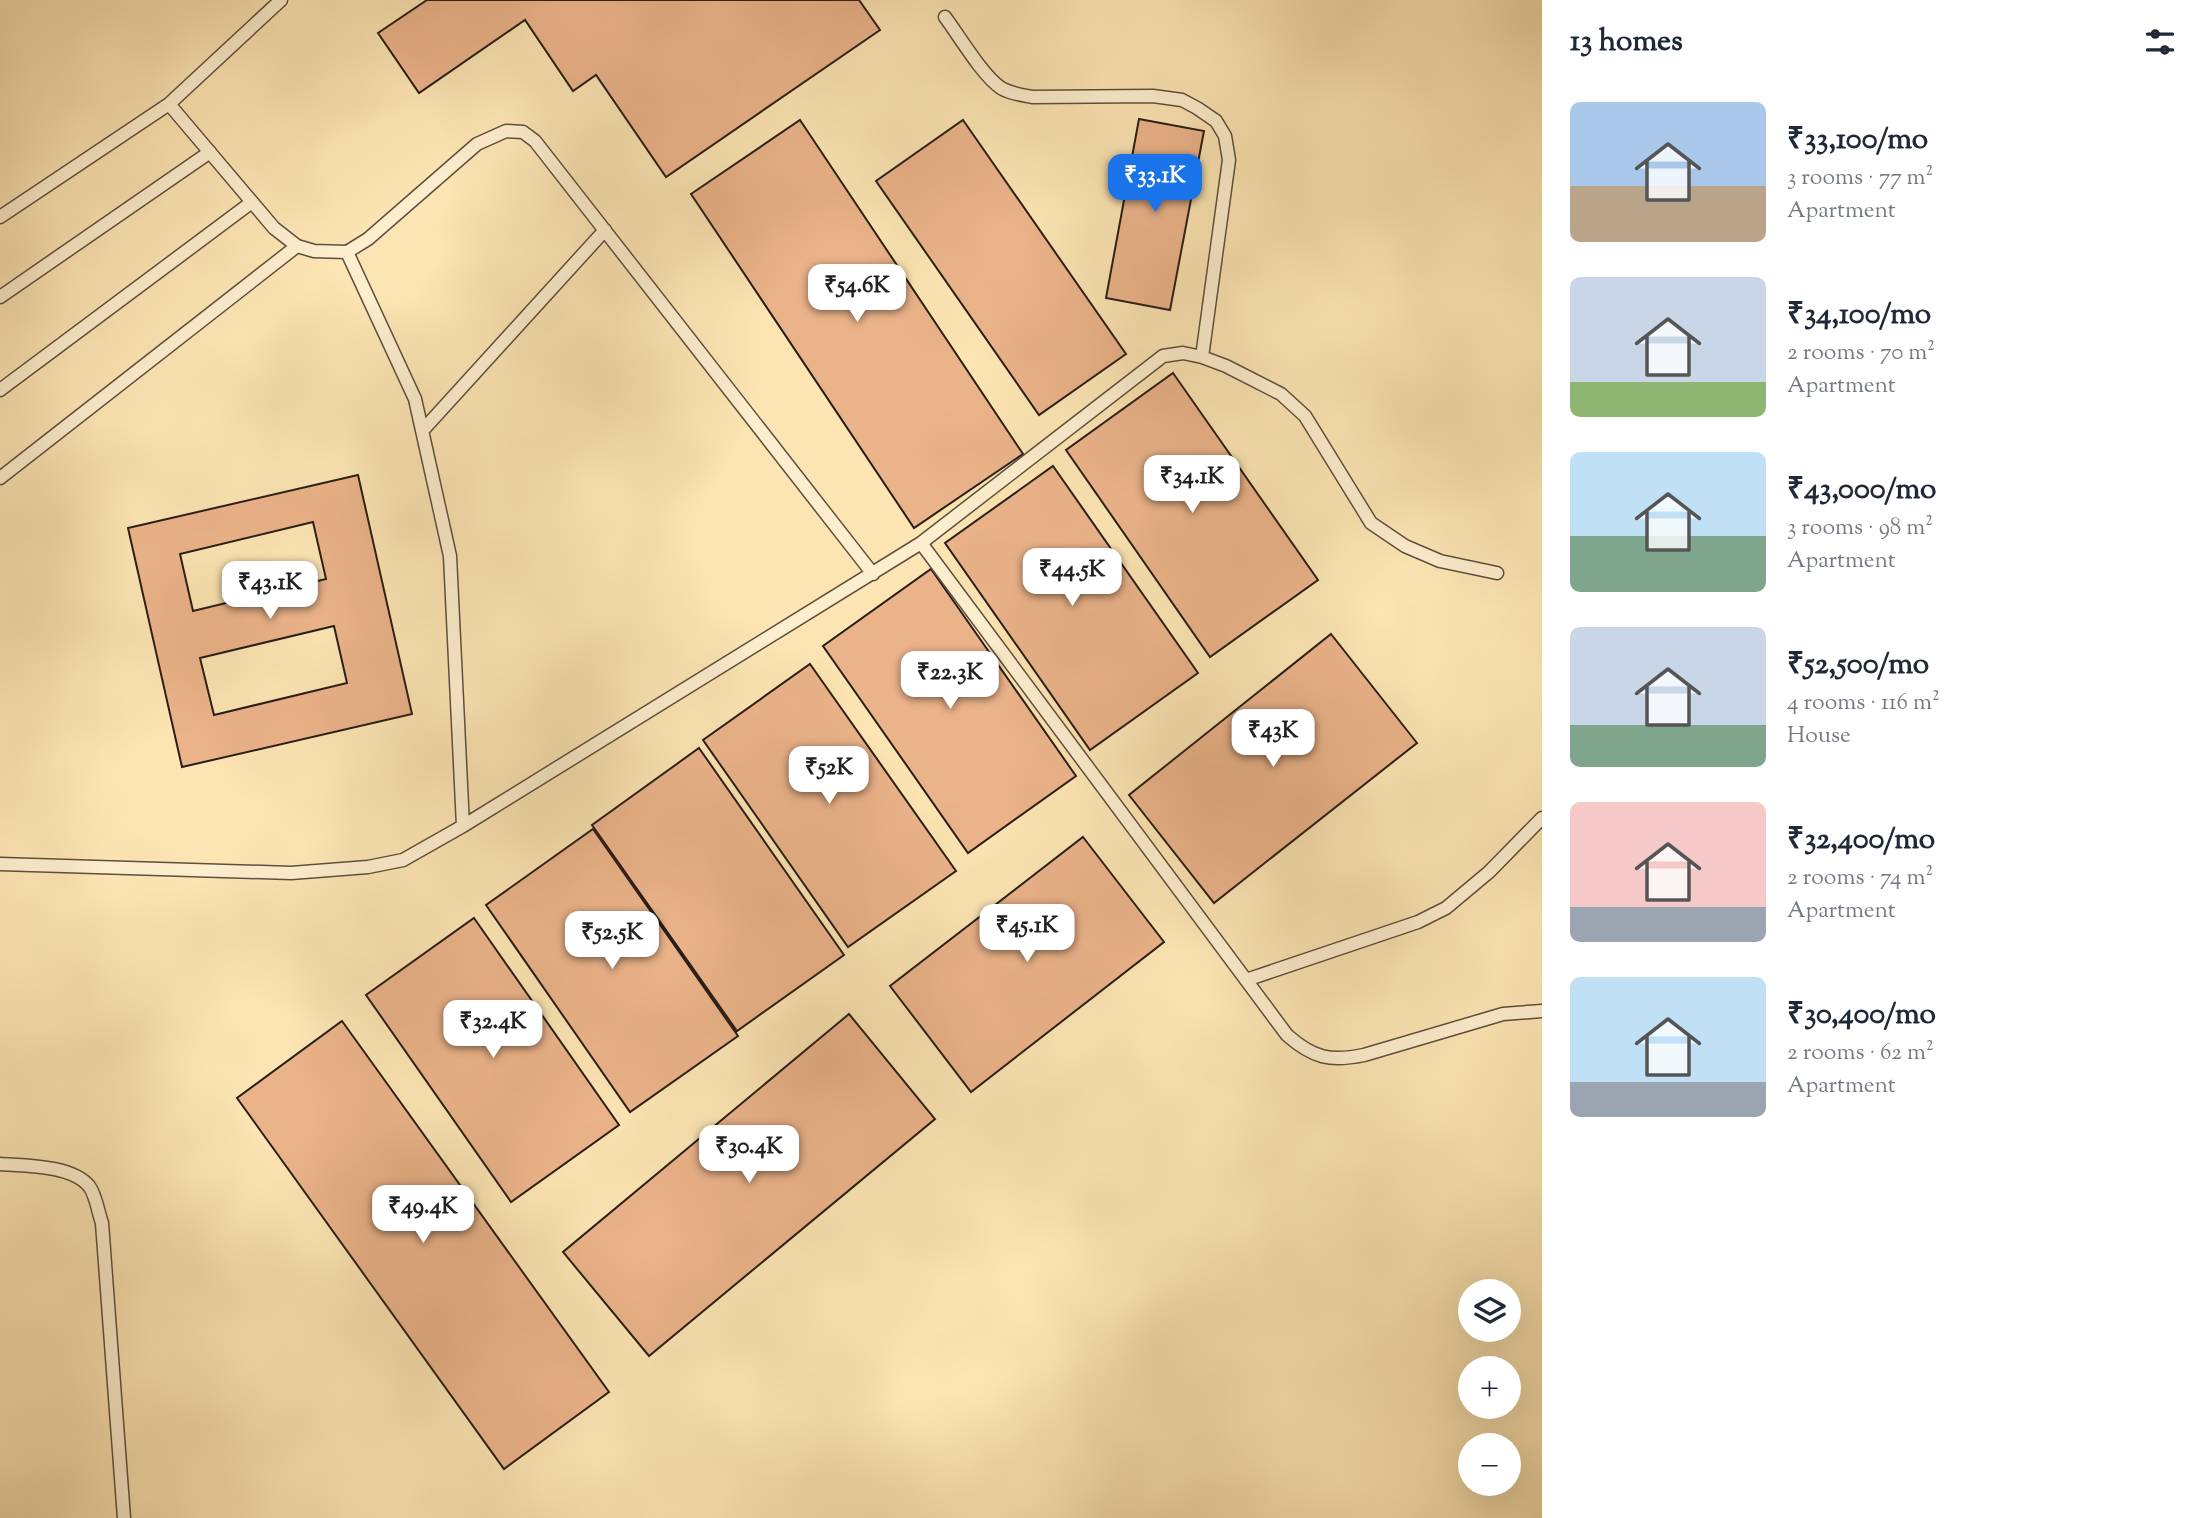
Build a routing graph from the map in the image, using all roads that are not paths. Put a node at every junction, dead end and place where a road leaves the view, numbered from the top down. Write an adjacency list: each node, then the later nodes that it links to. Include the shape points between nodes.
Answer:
1 (281, 0): 3 (lane)
2 (945, 18): 11 (lane, via 990,79 1016,95 1153,96 1182,100 1216,121 1226,136 1230,160)
3 (169, 104): 4 (lane); 6 (lane)
4 (210, 152): 5 (lane); 10 (lane)
5 (252, 202): 8 (lane); 12 (lane)
6 (0, 217)
7 (605, 230): 9 (lane, via 535,141 523,132 506,131 477,144); 13 (lane); 16 (lane)
8 (297, 246): 9 (lane); 14 (lane)
9 (347, 252): 13 (lane, via 415,399)
10 (0, 297)
11 (1202, 357): 15 (lane, via 1183,353 1163,356); 17 (lane, via 1282,394 1305,416 1371,523 1405,546 1440,561)
12 (0, 390)
13 (423, 430): 19 (lane, via 450,556)
14 (0, 478)
15 (921, 543): 16 (lane); 21 (lane)
16 (873, 573): 19 (lane)
17 (1497, 573)
18 (1542, 818): 21 (lane, via 1446,908 1418,922)
19 (463, 826): 20 (lane, via 403,860 368,867 304,872)
20 (0, 864)
21 (1246, 980): 22 (lane, via 1287,1035 1308,1051 1329,1058 1364,1055 1503,1014)
22 (1542, 1011)
23 (0, 1164): 24 (lane, via 69,1172 89,1187 102,1223)
24 (124, 1518)

